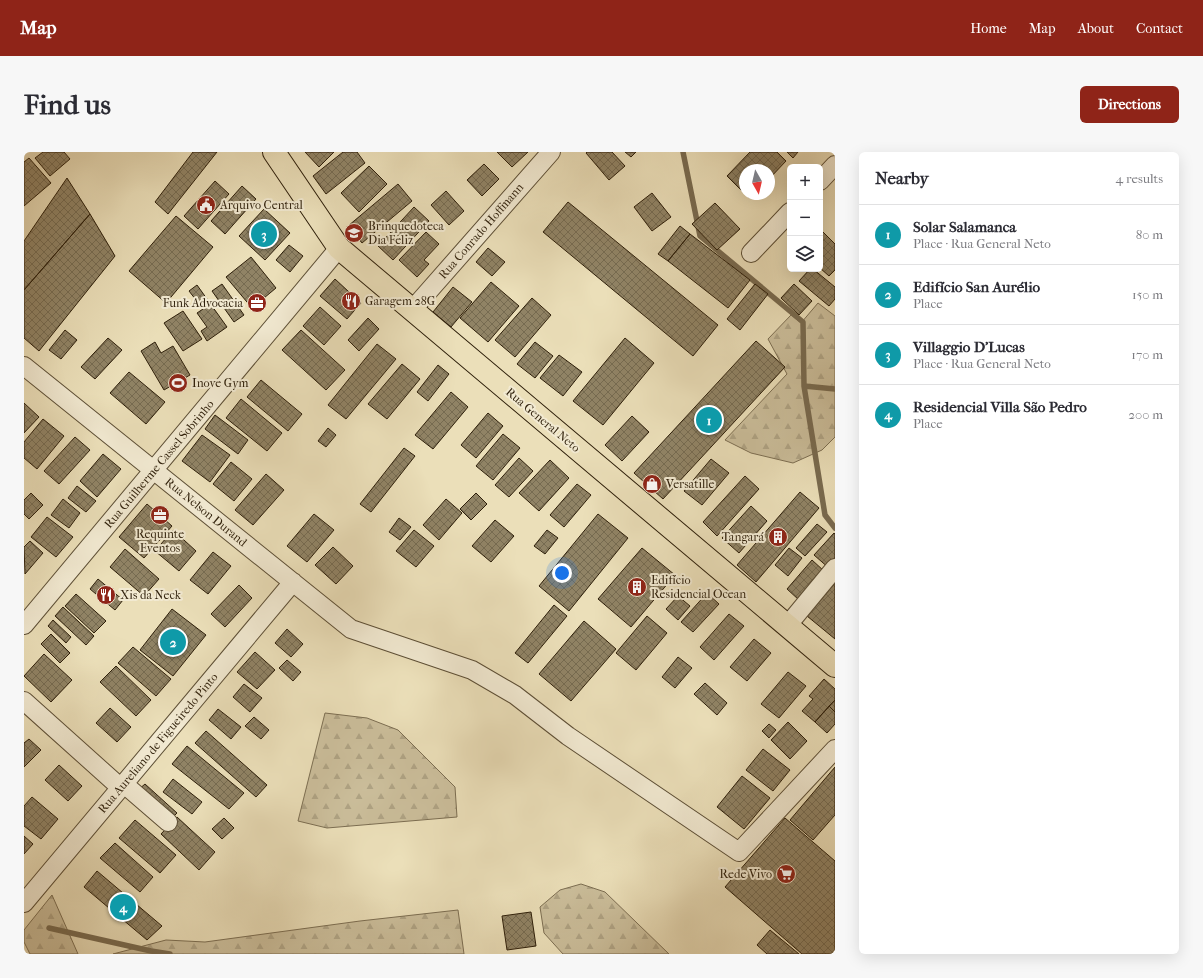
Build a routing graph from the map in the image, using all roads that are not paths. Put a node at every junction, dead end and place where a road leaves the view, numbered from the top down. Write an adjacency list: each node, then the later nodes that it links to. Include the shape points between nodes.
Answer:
1 (274, 152): 6 (main road, Rua General Neto)
2 (550, 152): 8 (street, Rua Conrado Hoffmann)
3 (835, 165): 4 (street)
4 (823, 177)
5 (787, 215): 7 (street)
6 (340, 248): 8 (main road, Rua General Neto); 10 (street, Rua Guilherme Cassel Sobrinho)
7 (750, 254)
8 (412, 310): 14 (main road, Rua General Neto)
9 (24, 366): 10 (street, Rua Nelson Durand)
10 (154, 470): 12 (street, Rua Nelson Durand); 13 (street, Rua Guilherme Cassel Sobrinho)
11 (835, 568): 14 (street)
12 (293, 582): 17 (street, Rua Nelson Durand, via 351,629 472,670 515,695 568,736 739,852); 18 (street, Rua Aureliano de Figueiredo Pinto)
13 (24, 625)
14 (787, 626): 15 (main road, Rua General Neto)
15 (835, 666)
16 (24, 701): 18 (street)
17 (835, 749)
18 (122, 786): 19 (street); 20 (street, Rua Aureliano de Figueiredo Pinto)
19 (168, 822)
20 (24, 904)

